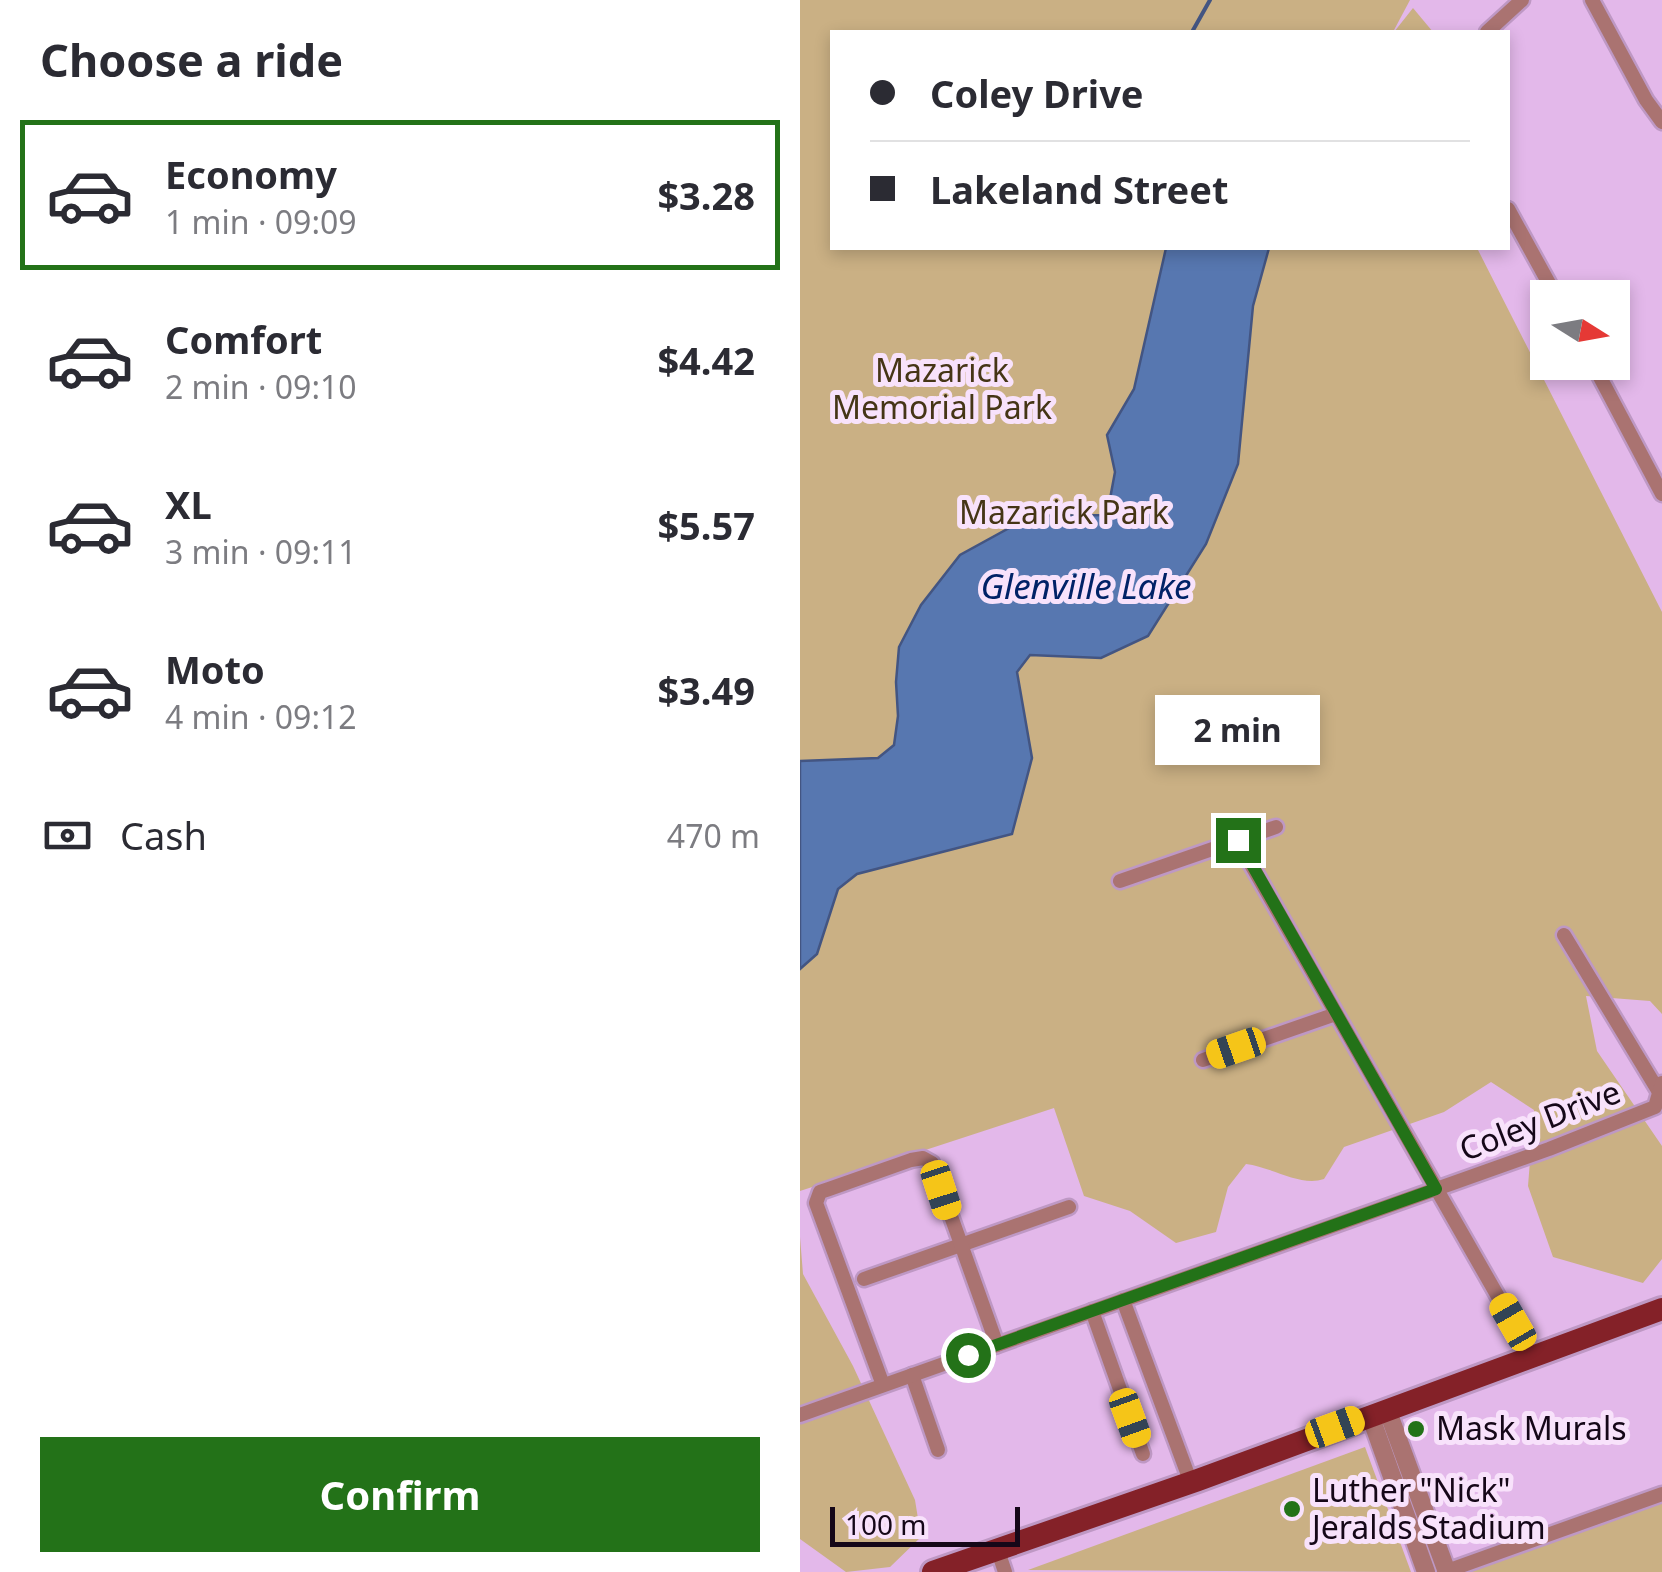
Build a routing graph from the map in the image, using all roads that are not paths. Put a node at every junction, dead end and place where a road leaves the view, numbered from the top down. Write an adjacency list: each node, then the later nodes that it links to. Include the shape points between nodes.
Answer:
1 (1522, 0): 3 (street)
2 (1592, 0): 4 (street)
3 (1488, 30)
4 (1662, 122)
5 (1510, 213): 6 (street)
6 (1547, 280)
7 (1602, 380): 8 (street)
8 (1662, 494)
9 (1276, 827): 10 (street)
10 (1238, 840): 11 (street); 13 (street)
11 (1120, 882)
12 (1564, 935): 15 (street)
13 (1336, 1014): 14 (street); 16 (street)
14 (1203, 1060)
15 (1661, 1091): 16 (street, Coley Drive, via 1654,1107)
16 (1436, 1189): 20 (street, Coley Drive); 24 (street)
17 (1069, 1207): 18 (street)
18 (959, 1244): 19 (street); 23 (street); 26 (street, via 932,1163 922,1158 820,1192 816,1203)
19 (864, 1279)
20 (1123, 1300): 22 (street, Coley Drive); 31 (street)
21 (1662, 1309): 24 (main road)
22 (1092, 1311): 23 (street, Coley Drive); 30 (street)
23 (997, 1345): 25 (street, Coley Drive)
24 (1532, 1356): 27 (main road)
25 (912, 1375): 26 (street, Coley Drive); 29 (street)
26 (883, 1385): 28 (street, Coley Drive)
27 (1378, 1412): 31 (main road); 36 (street); 37 (street)
28 (800, 1415)
29 (938, 1450)
30 (1143, 1454)
31 (1191, 1482): 33 (main road)
32 (1662, 1494): 37 (street)
33 (996, 1548): 34 (main road); 35 (street)
34 (933, 1572)
35 (1005, 1572)
36 (1426, 1572)
37 (1446, 1572)

